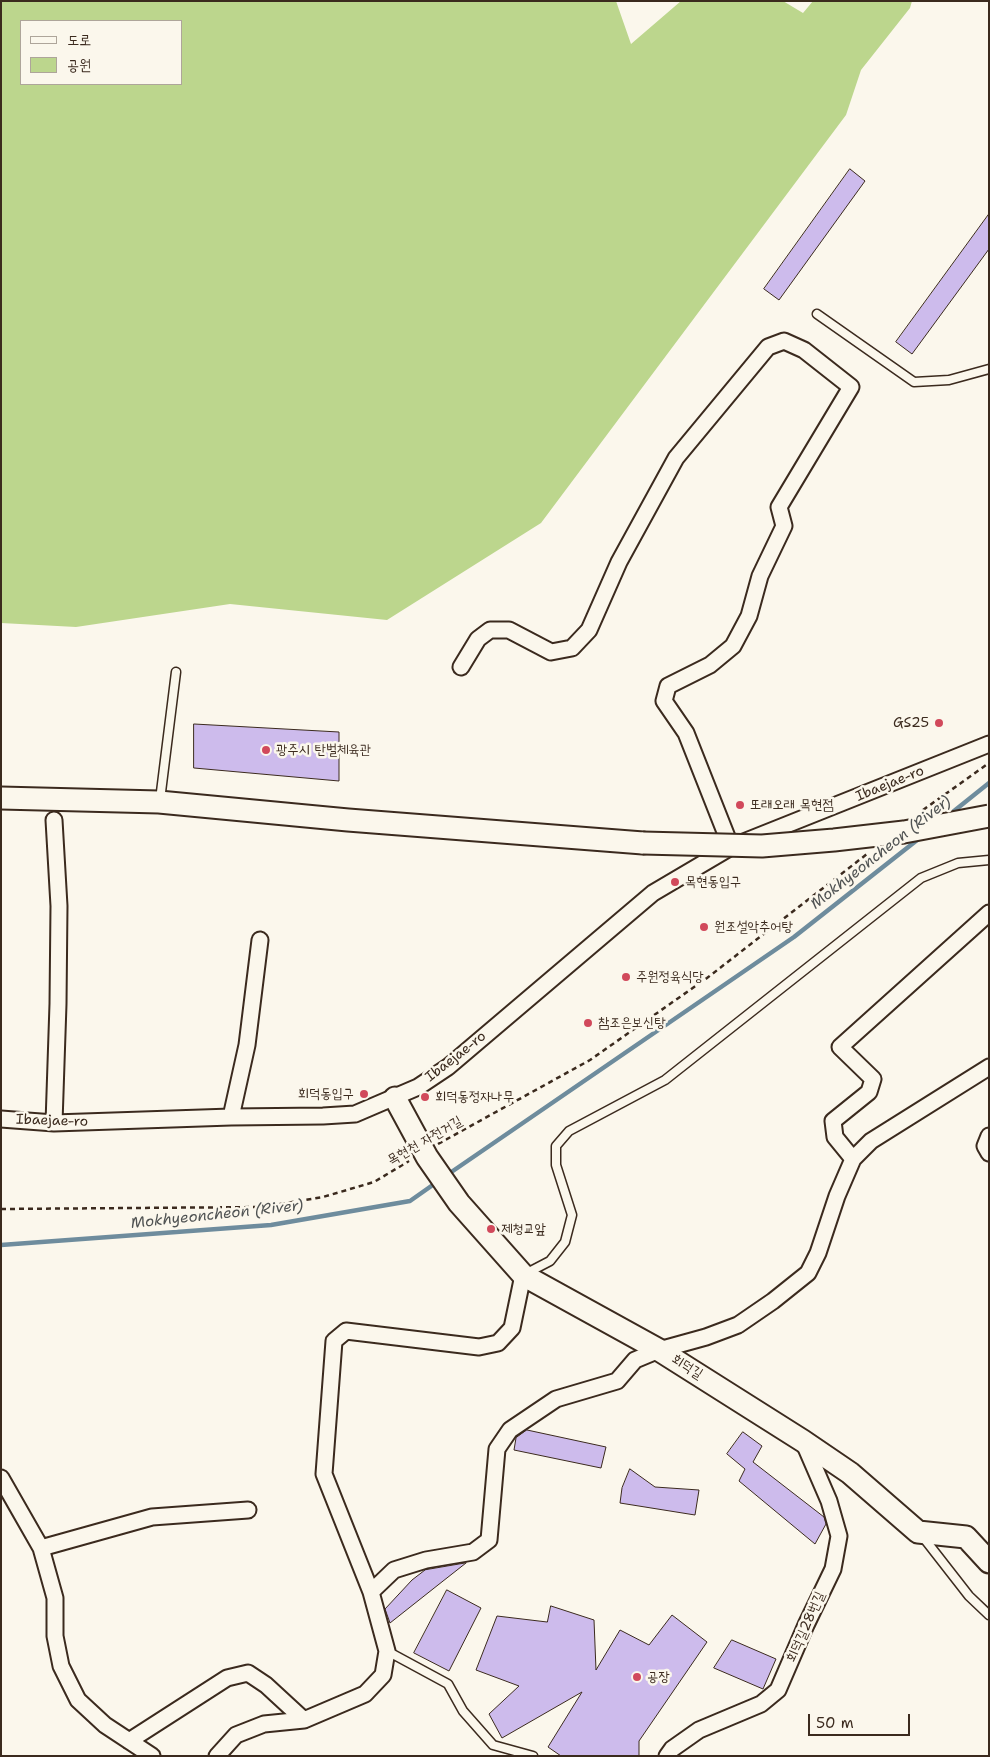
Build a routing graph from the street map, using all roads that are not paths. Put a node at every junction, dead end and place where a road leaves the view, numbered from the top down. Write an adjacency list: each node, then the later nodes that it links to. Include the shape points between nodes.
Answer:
1 (817, 314): 2 (lane, via 914,382 949,380)
2 (989, 369)
3 (461, 667): 10 (street, via 478,639 490,630 509,630 551,652 572,648 590,630 619,562 676,458 768,347 784,341 804,350 851,387 779,507 784,526 760,576 750,616 733,646 710,665 668,686 664,701 686,733)
4 (176, 672): 7 (lane)
5 (989, 744): 10 (street, Ibaejae-ro)
6 (1, 798): 7 (main road)
7 (159, 802): 8 (main road, bridge, via 643,843 762,846 904,832)
8 (989, 816)
9 (54, 820): 18 (street, via 59,906)
10 (731, 847): 15 (street, Ibaejae-ro, via 653,893 448,1067)
11 (989, 860): 22 (lane, via 958,863 921,878 665,1080 569,1131 556,1146 556,1166 572,1215 565,1242 550,1261)
12 (989, 913): 21 (street, via 840,1047 872,1078 869,1092 833,1121 835,1137)
13 (260, 940): 16 (street, via 247,1045)
14 (987, 1071): 21 (street, via 871,1142)
15 (394, 1098): 16 (street, Ibaejae-ro, via 355,1114); 22 (main road, 회덕길, via 425,1155 459,1202)
16 (231, 1117): 18 (street, Ibaejae-ro)
17 (1, 1119): 18 (street, Ibaejae-ro)
18 (54, 1123)
19 (989, 1136): 20 (street, via 985,1146)
20 (989, 1153)
21 (853, 1159): 23 (street, via 808,1274 738,1325)
22 (522, 1275): 23 (main road, 회덕길); 30 (street, via 512,1328 498,1343 479,1347 346,1331 334,1342 324,1474)
23 (659, 1350): 24 (main road, 회덕길); 30 (street, via 635,1360 617,1380 556,1399 510,1430 497,1449 490,1540 472,1552 426,1560 394,1570)
24 (803, 1441): 27 (main road, 회덕길, via 850,1473); 38 (street, 회덕길28번길, via 829,1501 839,1536 833,1569 778,1690 760,1704 699,1730)
25 (1, 1478): 28 (street)
26 (248, 1510): 28 (street, via 152,1517)
27 (918, 1532): 29 (main road, via 966,1537); 31 (lane, via 969,1596)
28 (41, 1548): 34 (street, via 55,1598 55,1636 61,1666 78,1700 105,1726)
29 (989, 1562)
30 (371, 1592): 32 (street)
31 (989, 1615)
32 (387, 1651): 33 (street, via 383,1674 365,1694); 37 (lane, via 448,1684 463,1712 492,1745)
33 (304, 1720): 34 (street, via 248,1673 227,1678); 36 (street, via 264,1724 236,1735)
34 (129, 1741): 35 (street)
35 (152, 1756)
36 (217, 1756)
37 (533, 1756)
38 (667, 1756)

